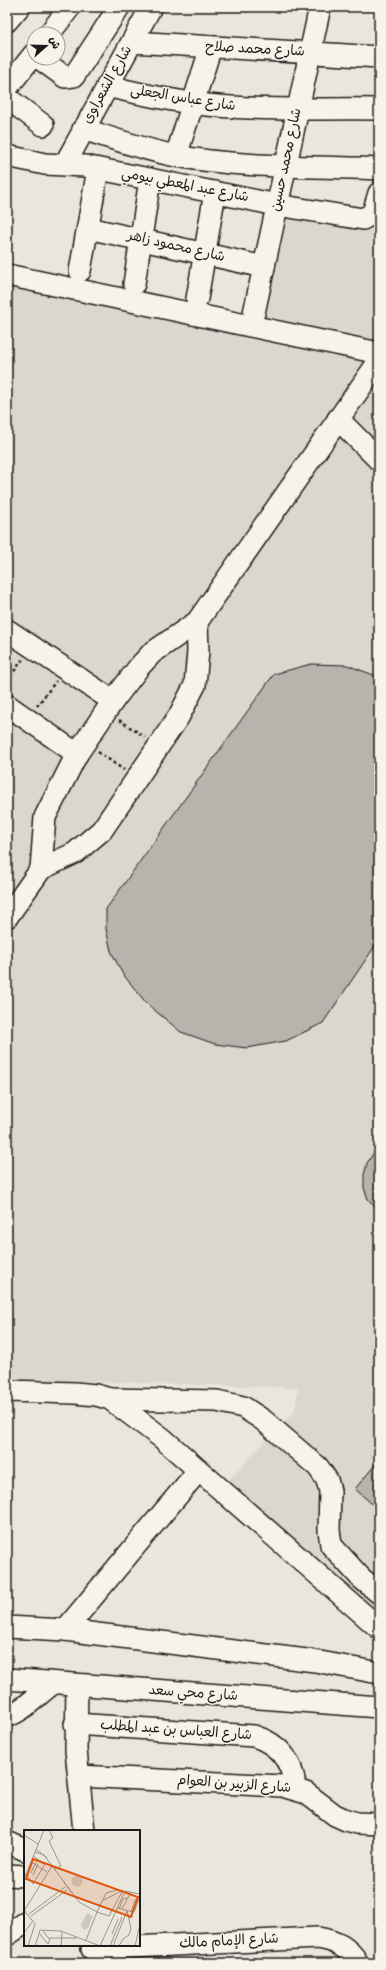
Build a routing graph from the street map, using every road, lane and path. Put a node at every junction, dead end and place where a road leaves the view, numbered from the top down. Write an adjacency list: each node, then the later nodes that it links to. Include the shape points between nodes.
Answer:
1 (19, 7): 6 (street)
2 (70, 7): 7 (street)
3 (119, 7): 13 (street, via 74,76 65,77)
4 (151, 7): 8 (street, شارع الشعراوى)
5 (320, 7): 10 (street, شارع محمد حسين)
6 (7, 21)
7 (55, 26)
8 (132, 42): 9 (street, شارع محمد صلاح); 14 (street, شارع الشعراوى)
9 (211, 47): 10 (street, شارع محمد صلاح); 17 (street)
10 (310, 53): 11 (street, شارع محمد صلاح); 18 (street, شارع محمد حسين)
11 (379, 57)
12 (26, 64): 15 (street)
13 (50, 66)
14 (107, 86): 17 (street, شارع عباس الجعلى); 21 (street, شارع الشعراوى)
15 (7, 88)
16 (7, 98): 20 (street)
17 (193, 104): 18 (street, شارع عباس الجعلى, via 244,108); 23 (street)
18 (298, 108): 19 (street, شارع عباس الجعلى); 25 (street, شارع محمد حسين)
19 (379, 109)
20 (43, 125)
21 (83, 129): 23 (street); 24 (street, شارع الشعراوى)
22 (7, 156): 24 (street, شارع عبد المعطي بيومي, via 45,164)
23 (176, 156): 25 (street, via 231,163)
24 (65, 164): 26 (street, شارع عبد المعطي بيومي)
25 (286, 165): 27 (street); 31 (street, شارع محمد حسين)
26 (98, 169): 28 (street, شارع عبد المعطي بيومي); 32 (street)
27 (379, 169)
28 (150, 179): 29 (street, شارع عبد المعطي بيومي); 33 (street)
29 (215, 192): 31 (street, شارع عبد المعطي بيومي); 34 (street)
30 (379, 193): 31 (street, شارع عبد المعطي بيومي, via 373,214 363,219)
31 (277, 204): 35 (street, شارع محمد حسين)
32 (88, 228): 33 (street, شارع محمود زاهر); 36 (street)
33 (140, 239): 34 (street, شارع محمود زاهر); 38 (street)
34 (205, 254): 35 (street, شارع محمود زاهر); 39 (street)
35 (264, 267): 40 (street, شارع محمد حسين)
36 (80, 271)
37 (7, 276): 41 (street)
38 (134, 284)
39 (198, 299)
40 (254, 313)
41 (379, 353)
42 (379, 361): 43 (street)
43 (338, 419): 44 (street); 45 (street)
44 (379, 460)
45 (197, 622): 51 (street, via 152,653); 53 (street, via 195,685)
46 (7, 630): 47 (street)
47 (32, 646): 48 (street); 49 (path)
48 (65, 668): 51 (street); 52 (path)
49 (7, 681)
50 (7, 705): 52 (street)
51 (109, 706): 53 (path); 54 (street)
52 (28, 719): 54 (street)
53 (159, 746): 55 (street)
54 (81, 748): 55 (path); 56 (street, via 45,817)
55 (136, 779): 56 (street, via 102,830 75,853)
56 (41, 869): 57 (street)
57 (7, 917)
58 (7, 1391): 59 (street, via 75,1393 96,1395)
59 (110, 1400): 60 (street, via 162,1438); 61 (street, via 217,1401 243,1407 263,1420 318,1467 327,1480 330,1491 331,1545 360,1578)
60 (198, 1470): 63 (street); 64 (street)
61 (379, 1593)
62 (7, 1627): 64 (street)
63 (379, 1628)
64 (66, 1630): 65 (street, via 315,1661)
65 (379, 1672)
66 (7, 1679): 67 (street, شارع محي سعد)
67 (54, 1683): 68 (street, شارع محي سعد); 70 (street, via 22,1709)
68 (77, 1685): 69 (street, شارع محي سعد); 71 (street)
69 (379, 1707)
70 (7, 1716)
71 (75, 1724): 72 (street); 73 (street, شارع العباس بن عبد المطلب, via 254,1736 276,1746 284,1754 294,1776)
72 (80, 1776): 73 (street, شارع الزبير بن العوام); 75 (street)
73 (294, 1788): 74 (street, شارع الزبير بن العوام, via 306,1793 335,1815 346,1820)
74 (379, 1824)
75 (84, 1830)
76 (7, 1842): 77 (street)
77 (24, 1850)
78 (7, 1875): 79 (street)
79 (24, 1876)
80 (24, 1924): 81 (street)
81 (7, 1935)
82 (93, 1952): 83 (street, شارع الإمام مالك, via 318,1938 331,1940 343,1946)
83 (358, 1963)

